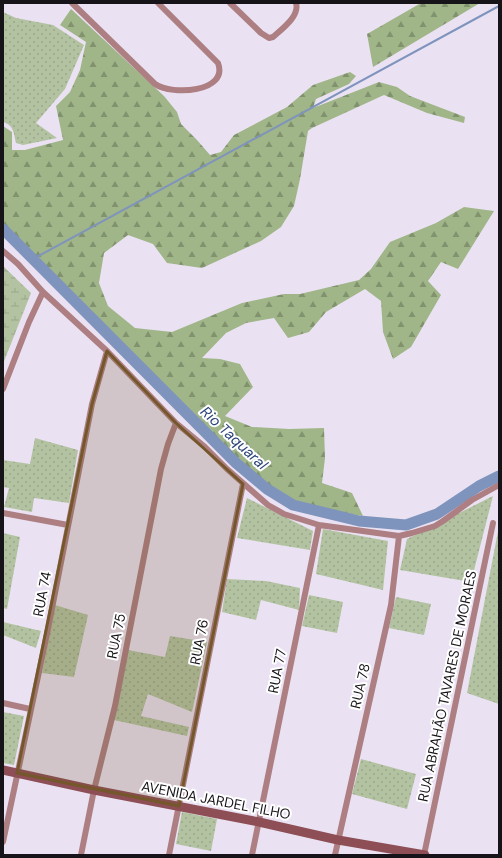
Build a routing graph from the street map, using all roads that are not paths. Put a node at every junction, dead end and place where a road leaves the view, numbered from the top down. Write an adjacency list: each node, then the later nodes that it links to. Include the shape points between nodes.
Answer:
1 (72, 3): 2 (street, via 160,88 180,91 206,86 219,76 218,63)
2 (158, 3)
3 (230, 3): 4 (street, via 269,38 294,15)
4 (296, 3)
5 (3, 251): 6 (street)
6 (43, 292): 7 (street); 8 (street)
7 (107, 351): 9 (street); 14 (street, RUA 74, via 92,404)
8 (3, 389)
9 (176, 422): 10 (street); 21 (street, RUA 75, via 161,469 115,706)
10 (243, 484): 15 (street, via 275,509 296,519); 22 (street, RUA 76)
11 (499, 485): 16 (street, via 472,500 439,524)
12 (3, 514): 14 (street)
13 (493, 523): 30 (street, RUA ABRAHÃO TAVARES DE MORAES)
14 (68, 525): 18 (street, RUA 74)
15 (319, 525): 16 (street); 23 (street, RUA 77)
16 (399, 536): 24 (street, RUA 78, via 390,605)
17 (3, 703): 18 (street)
18 (30, 709): 20 (street, RUA 74)
19 (3, 770): 20 (main road, AVENIDA JARDEL FILHO)
20 (17, 773): 21 (main road, AVENIDA JARDEL FILHO); 25 (street, RUA 74)
21 (94, 790): 22 (main road, AVENIDA JARDEL FILHO); 26 (street, RUA 75)
22 (179, 806): 23 (main road, AVENIDA JARDEL FILHO); 27 (street, RUA 76)
23 (259, 822): 24 (main road, AVENIDA JARDEL FILHO); 28 (street, RUA 77)
24 (338, 840): 29 (street, RUA 78); 30 (main road, AVENIDA JARDEL FILHO)
25 (3, 842)
26 (81, 855)
27 (169, 855)
28 (252, 855)
29 (335, 855)
30 (424, 855)

